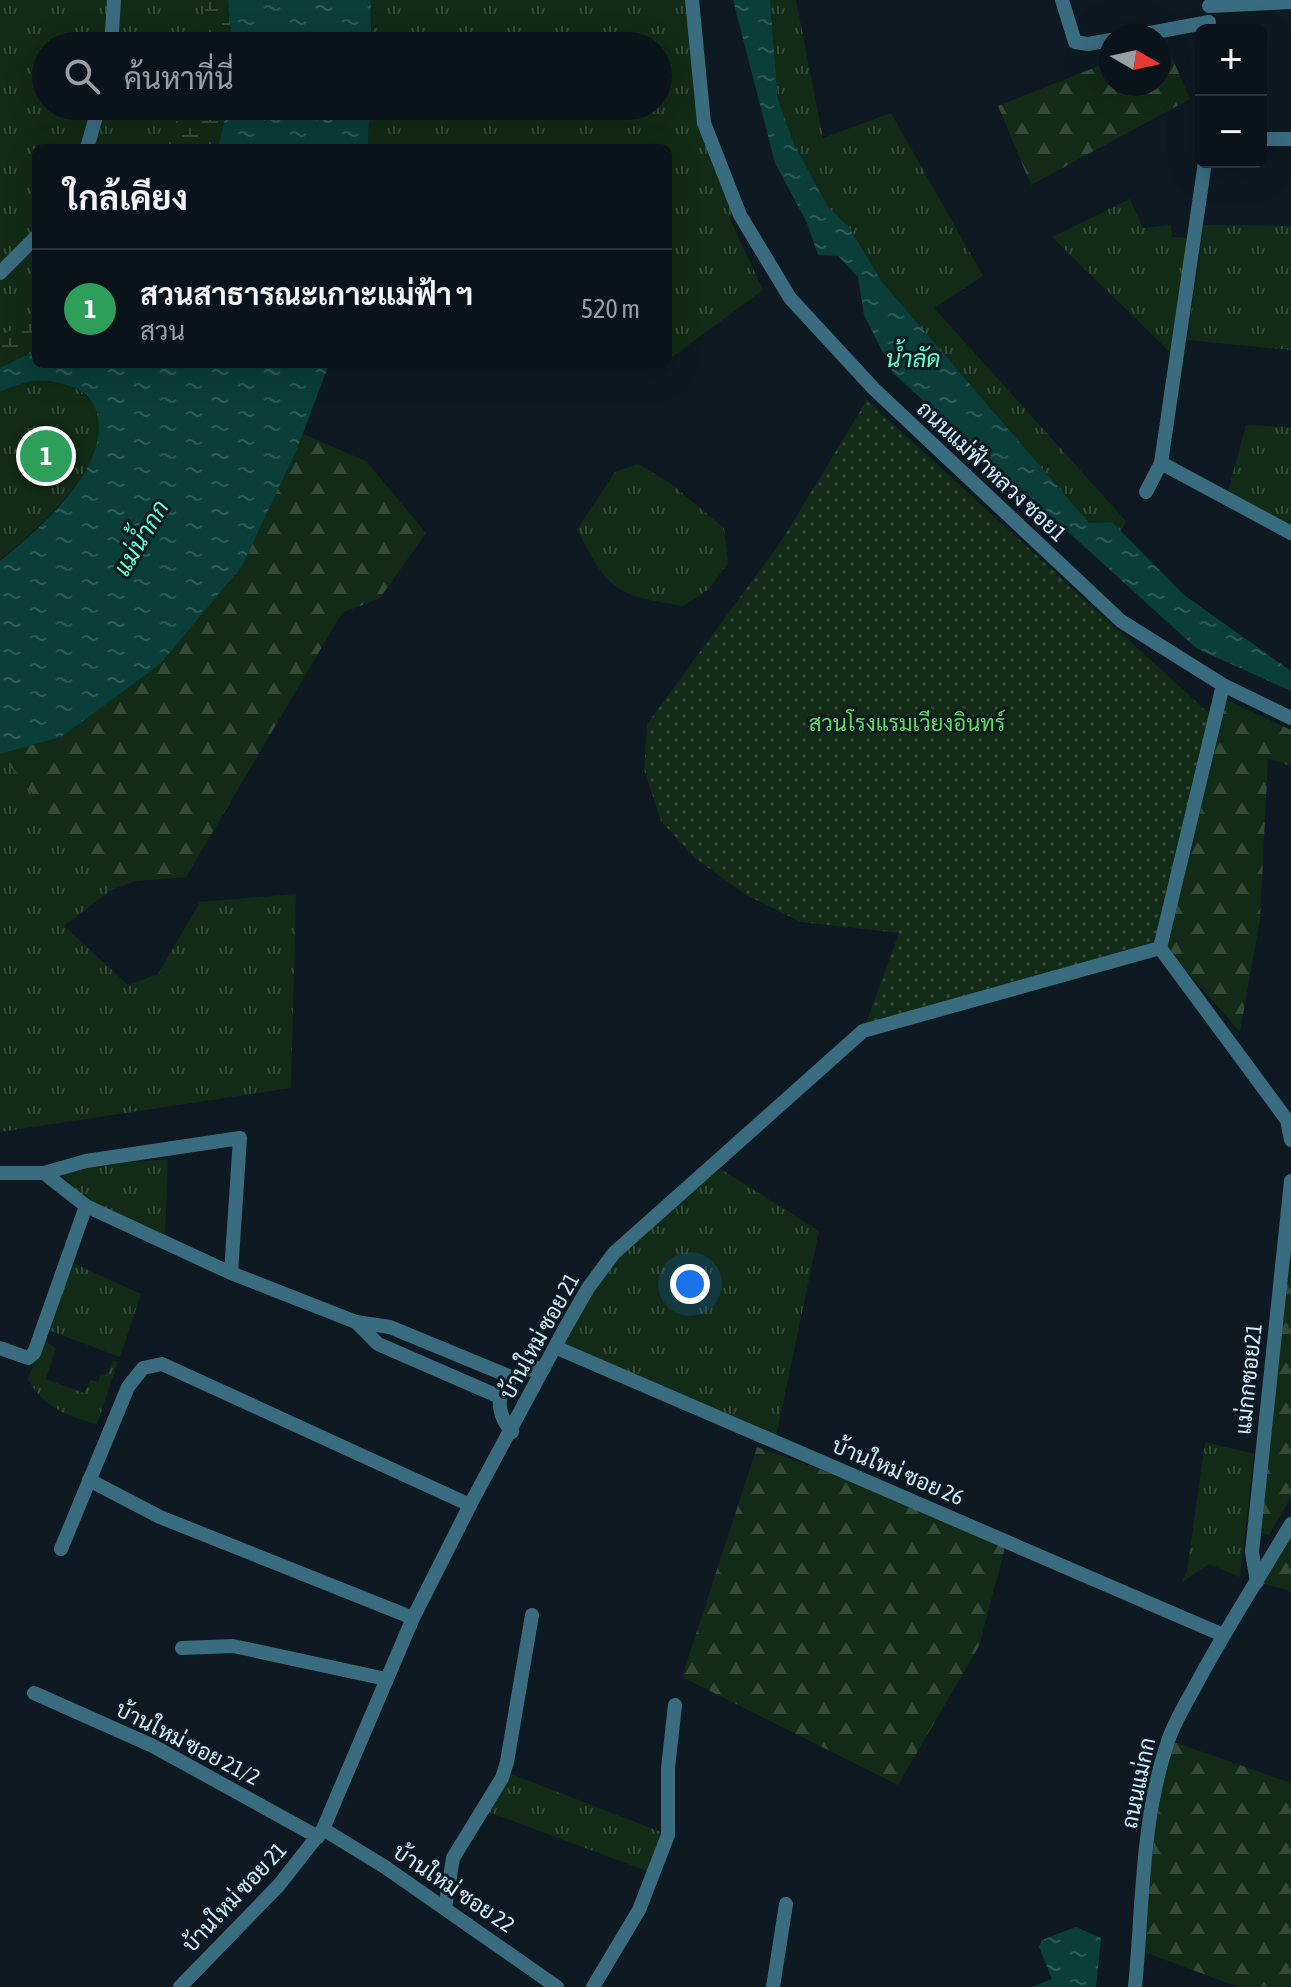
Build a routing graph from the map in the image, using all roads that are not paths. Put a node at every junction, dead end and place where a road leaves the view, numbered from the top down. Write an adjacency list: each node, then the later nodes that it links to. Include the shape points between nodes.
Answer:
1 (114, 0): 9 (street)
2 (692, 0): 21 (street, ถนนแม่ฟ้าหลวง ซอย1, via 704,123 740,215 790,298 874,389 1121,621)
3 (1062, 0): 10 (street, via 1075,42)
4 (1291, 2): 5 (street)
5 (1209, 3): 6 (street)
6 (1209, 24)
7 (1195, 28): 8 (street)
8 (1171, 31)
9 (112, 32)
10 (1099, 42)
11 (95, 120): 14 (street)
12 (1267, 139): 13 (street)
13 (1291, 139)
14 (88, 144)
15 (1204, 168): 18 (street)
16 (32, 241): 17 (street)
17 (0, 273)
18 (1161, 463): 19 (street); 20 (street)
19 (1146, 492)
20 (1291, 533)
21 (1223, 685): 22 (street, ถนนแม่ฟ้าหลวง ซอย1); 23 (street)
22 (1291, 718)
23 (1160, 948): 24 (street, via 1287,1120); 31 (street, บ้านใหม่ ซอย 21, via 863,1031 614,1253)
24 (1291, 1140)
25 (0, 1173): 26 (street)
26 (44, 1173): 28 (street); 29 (street, via 86,1161 240,1138)
27 (1291, 1181): 41 (street, แม่กกซอย21, via 1252,1552)
28 (86, 1206): 29 (street); 32 (street, via 34,1353 28,1358)
29 (231, 1273): 30 (street)
30 (356, 1322): 34 (street, via 390,1327); 35 (street, via 378,1344)
31 (555, 1347): 33 (street, บ้านใหม่ ซอย 21); 44 (street, บ้านใหม่ ซอย 26)
32 (0, 1348)
33 (544, 1368): 34 (street, via 528,1368); 36 (street, บ้านใหม่ ซอย 21)
34 (511, 1377): 35 (street)
35 (500, 1397): 36 (street, via 502,1421)
36 (512, 1432): 38 (street, บ้านใหม่ ซอย 21)
37 (89, 1480): 38 (street, via 128,1387 143,1368 162,1364); 40 (street); 43 (street, via 160,1517)
38 (470, 1505): 43 (street, บ้านใหม่ ซอย 21)
39 (1291, 1524): 41 (street, ถนนแม่กก)
40 (61, 1549)
41 (1257, 1582): 44 (street, ถนนแม่กก)
42 (532, 1615): 51 (street, via 507,1762 453,1858)
43 (413, 1618): 46 (street, บ้านใหม่ ซอย 21)
44 (1223, 1635): 56 (street, ถนนแม่กก, via 1168,1740 1139,1898)
45 (182, 1648): 46 (street, via 233,1646)
46 (386, 1679): 49 (street, บ้านใหม่ ซอย 21)
47 (34, 1693): 49 (street, บ้านใหม่ ซอย 21/2, via 153,1746)
48 (675, 1705): 54 (street, via 668,1835 639,1910)
49 (321, 1833): 51 (street, บ้านใหม่ ซอย 22); 52 (street, บ้านใหม่ ซอย 21, via 279,1885)
50 (786, 1904): 55 (street)
51 (445, 1908): 53 (street, บ้านใหม่ ซอย 22)
52 (180, 1987)
53 (557, 1987)
54 (593, 1987)
55 (773, 1987)
56 (1135, 1987)

